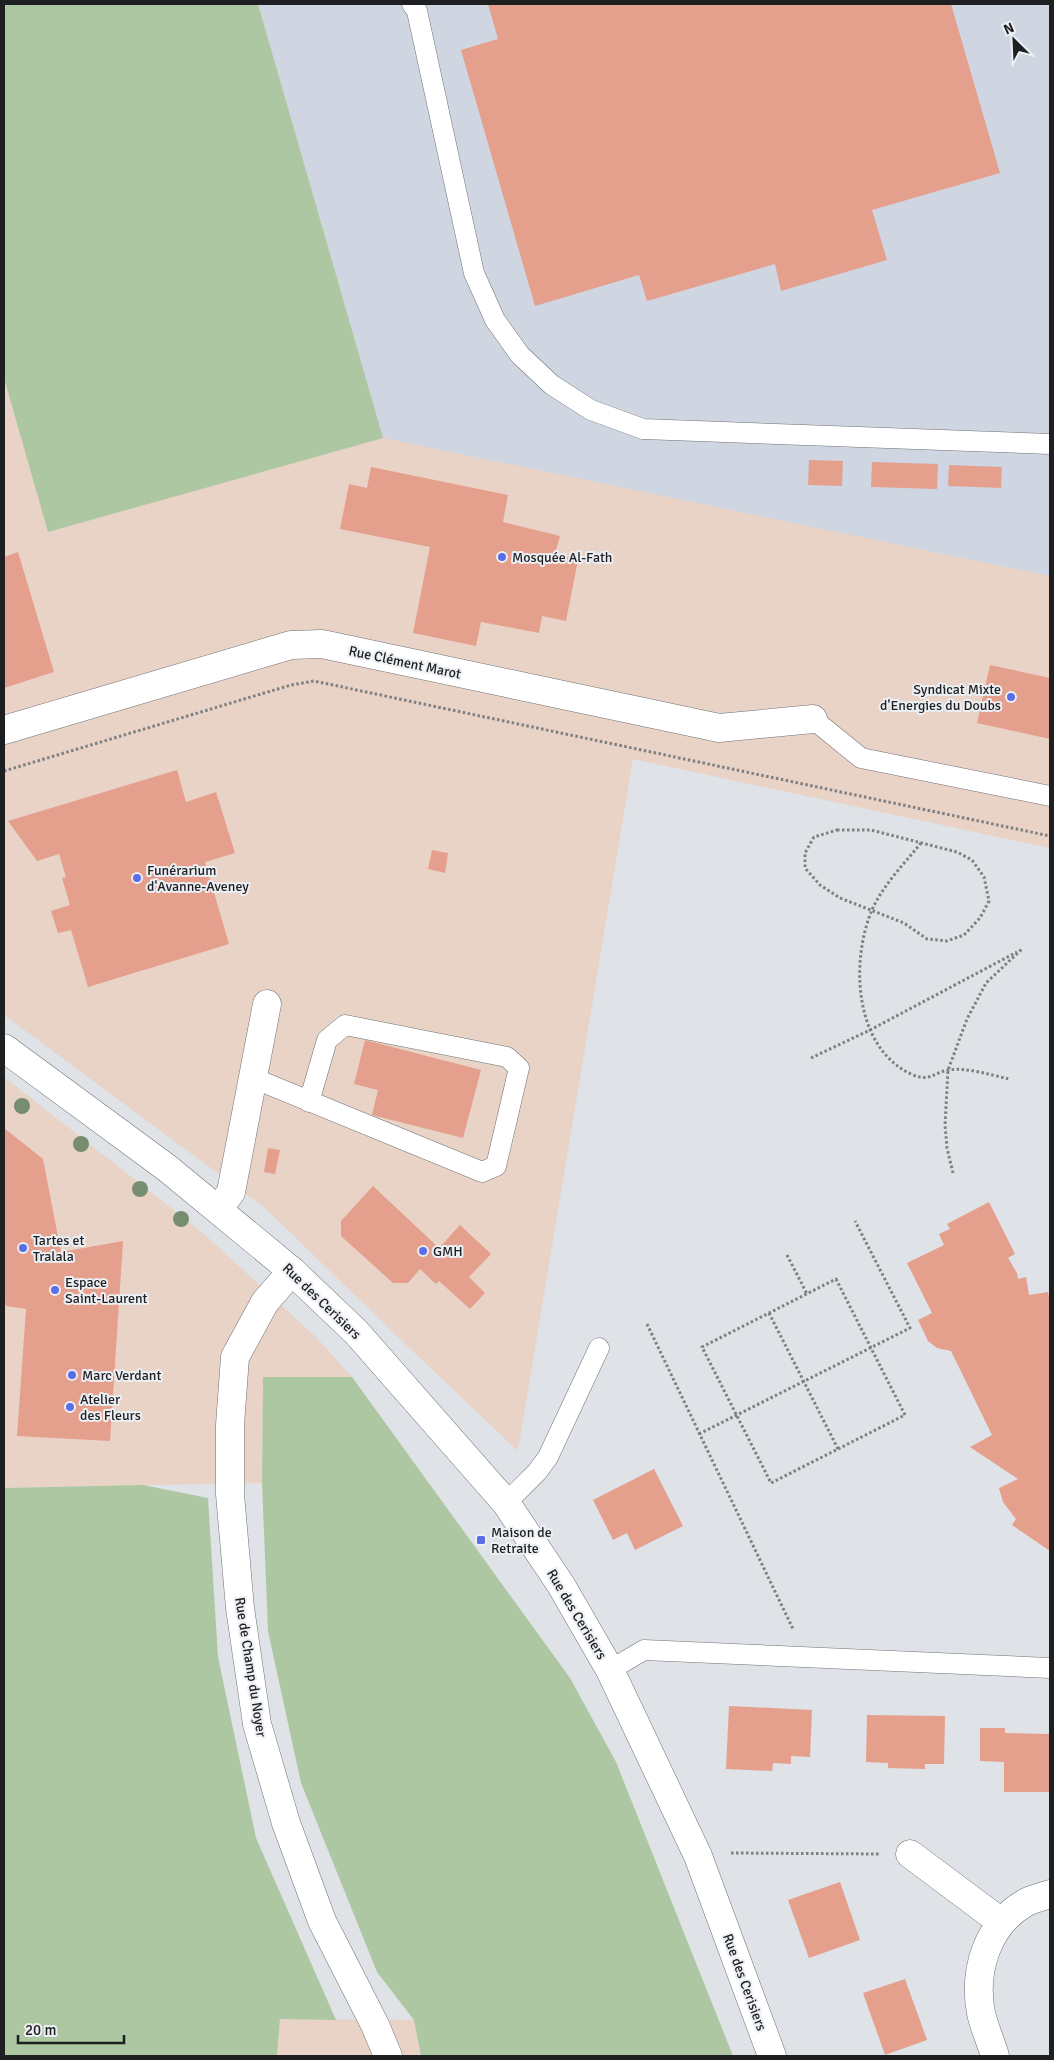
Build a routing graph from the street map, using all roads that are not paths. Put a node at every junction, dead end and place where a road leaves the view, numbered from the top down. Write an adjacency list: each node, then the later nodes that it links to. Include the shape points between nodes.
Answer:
1 (412, 4): 2 (lane, via 417,10 474,273 495,320 520,355 552,385 590,410 643,429)
2 (1050, 444)
3 (813, 719): 4 (street, Rue Clément Marot, via 719,728 322,644 291,645); 5 (lane, via 861,758)
4 (4, 730)
5 (1050, 796)
6 (267, 1004): 8 (street)
7 (4, 1048): 10 (street, Rue des Cerisiers)
8 (253, 1078): 9 (lane); 10 (street, via 231,1192)
9 (310, 1102): 9 (lane, via 482,1172 496,1166 519,1068 507,1057 346,1026 327,1040)
10 (219, 1209): 11 (street, Rue des Cerisiers)
11 (292, 1271): 13 (street, Rue des Cerisiers, via 356,1332); 19 (street, Rue de Champ du Noyer, via 265,1302 235,1357 230,1425 230,1494 240,1608 257,1724 286,1823 322,1921)
12 (599, 1348): 13 (lane, via 548,1457)
13 (506, 1503): 15 (street, Rue des Cerisiers, via 561,1585)
14 (1050, 1668): 15 (lane, via 644,1650)
15 (610, 1670): 20 (street, Rue des Cerisiers, via 698,1856)
16 (910, 1854): 18 (street)
17 (1050, 1894): 18 (street, via 1025,1903)
18 (1001, 1922): 21 (street, via 988,1942 980,1966 978,1989 981,2013)
19 (388, 2056)
20 (772, 2056)
21 (995, 2056)

